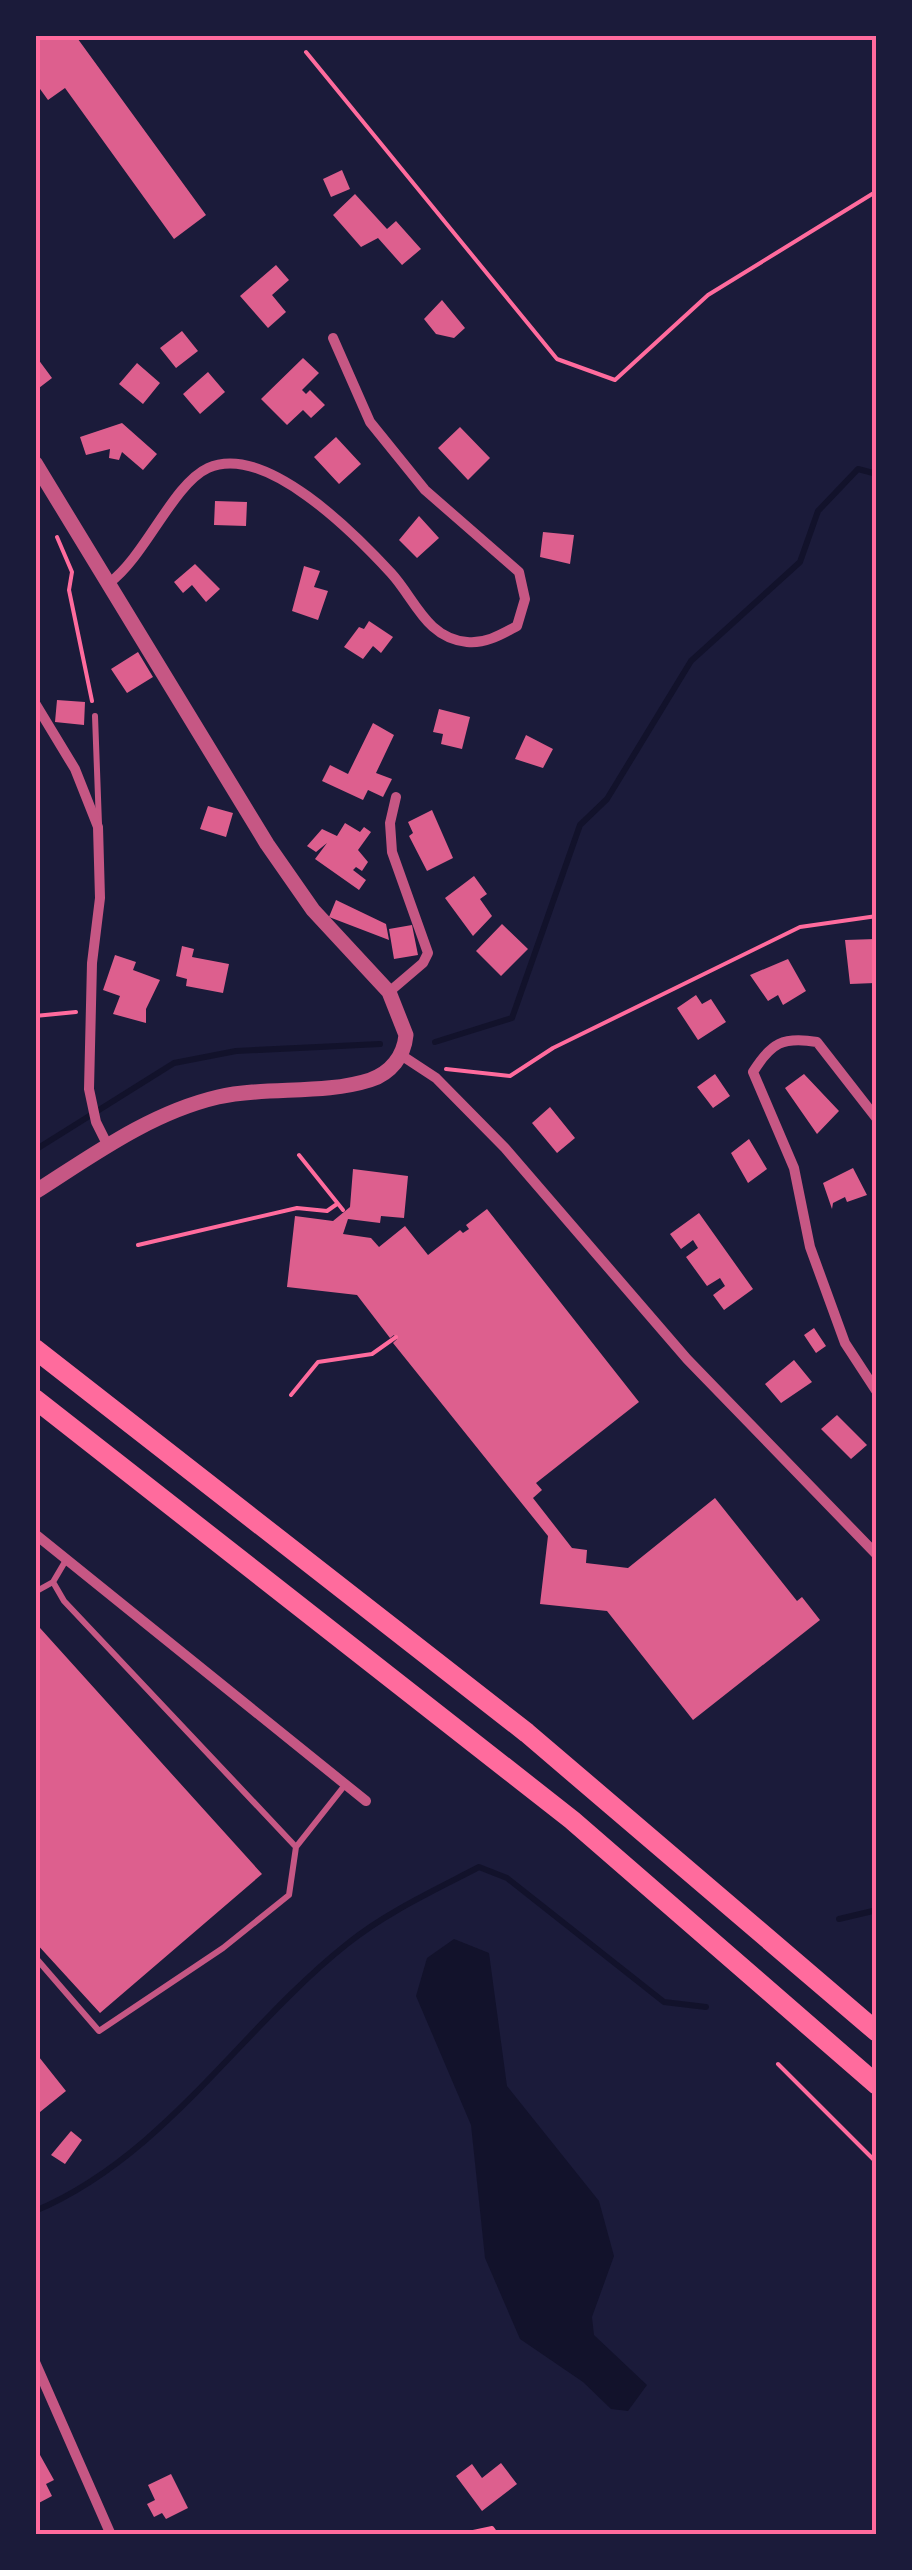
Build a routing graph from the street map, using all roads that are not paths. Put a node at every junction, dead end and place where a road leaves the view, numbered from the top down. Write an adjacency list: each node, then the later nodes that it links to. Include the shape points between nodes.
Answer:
1 (333, 338): 3 (street, via 370,422 425,490 520,572 525,598 517,626 494,639 468,642 441,634 348,530 269,472 235,462 206,468 186,487 127,570)
2 (35, 463): 3 (street)
3 (109, 584): 8 (street, via 293,884)
4 (35, 703): 7 (street, via 75,769)
5 (95, 716): 7 (lane)
6 (396, 797): 8 (street, via 392,852 428,953)
7 (98, 827): 11 (street, via 91,1100)
8 (389, 992): 9 (street, via 406,1035)
9 (401, 1055): 11 (street, via 371,1080 220,1097 163,1116); 17 (street, via 436,1078 505,1148 687,1359)
10 (877, 1118): 14 (street, via 816,1042 789,1037 767,1049 753,1072 794,1168 810,1247 845,1343)
11 (108, 1146): 12 (street)
12 (35, 1192)
13 (35, 1349): 25 (highway, via 527,1733)
14 (877, 1392)
15 (35, 1399): 26 (highway, via 572,1820)
16 (35, 1534): 18 (street)
17 (877, 1555)
18 (67, 1559): 19 (lane); 21 (street)
19 (53, 1582): 20 (lane); 23 (lane, via 64,1602)
20 (35, 1592)
21 (344, 1784): 22 (street); 23 (lane)
22 (366, 1801)
23 (296, 1848): 24 (lane, via 289,1894 223,1948 99,2031)
24 (35, 1957)
25 (877, 2032)
26 (877, 2085)
27 (35, 2362): 28 (street)
28 (46, 2385): 29 (street); 30 (street)
29 (35, 2394)
30 (111, 2535)

